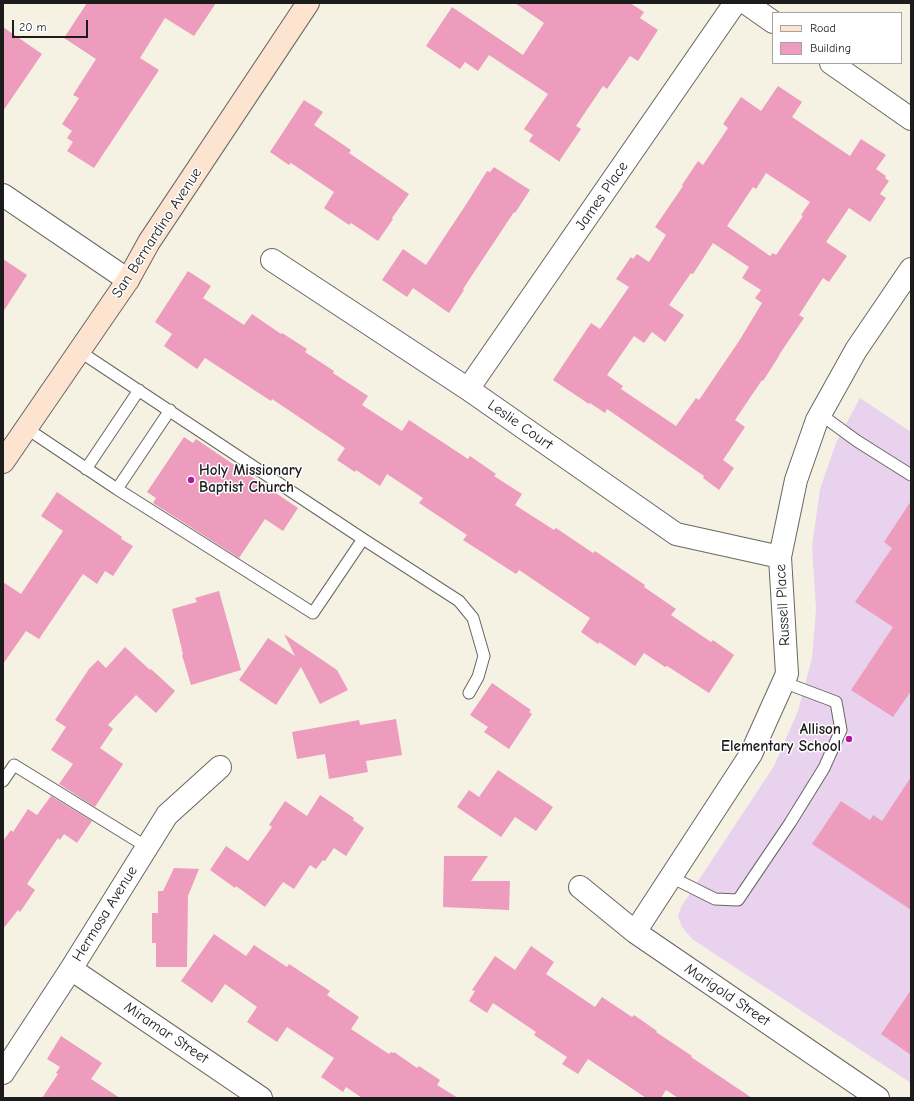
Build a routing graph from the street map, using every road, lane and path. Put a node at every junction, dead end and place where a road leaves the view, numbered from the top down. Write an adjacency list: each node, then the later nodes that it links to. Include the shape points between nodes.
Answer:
1 (308, 3): 10 (main road, San Bernardino Avenue, via 149,242)
2 (735, 3): 12 (street, James Place)
3 (746, 3): 4 (street)
4 (772, 21)
5 (833, 64): 6 (street)
6 (911, 119)
7 (3, 195): 10 (street)
8 (272, 260): 12 (street, Leslie Court)
9 (911, 269): 15 (street, Russell Place, via 856,350)
10 (128, 280): 11 (main road, San Bernardino Avenue)
11 (79, 351): 13 (lane); 16 (main road, San Bernardino Avenue)
12 (468, 389): 22 (street, Leslie Court, via 676,534)
13 (139, 390): 14 (lane); 18 (lane)
14 (170, 410): 20 (lane); 21 (lane)
15 (820, 414): 19 (lane); 22 (street, Russell Place, via 796,480)
16 (26, 428): 17 (main road, San Bernardino Avenue); 18 (lane)
17 (3, 462)
18 (86, 468): 20 (lane)
19 (911, 475)
20 (117, 489): 21 (lane, via 313,613)
21 (363, 539): 24 (lane, via 459,602 473,618 484,656 478,677)
22 (780, 557): 23 (street, Russell Place, via 787,674)
23 (783, 682): 28 (street, Russell Place, via 751,754); 28 (lane, via 836,702 841,730 824,768 738,900 714,899)
24 (469, 693)
25 (220, 767): 27 (street, Hermosa Avenue, via 167,815)
26 (3, 782): 27 (lane, via 14,766)
27 (147, 847): 31 (street, Hermosa Avenue)
28 (671, 877): 30 (street, Russell Place)
29 (580, 887): 30 (street, Marigold Street)
30 (635, 932): 34 (street, Marigold Street)
31 (70, 969): 32 (street, Hermosa Avenue); 33 (street, Miramar Street)
32 (3, 1073)
33 (262, 1098)
34 (878, 1098)

